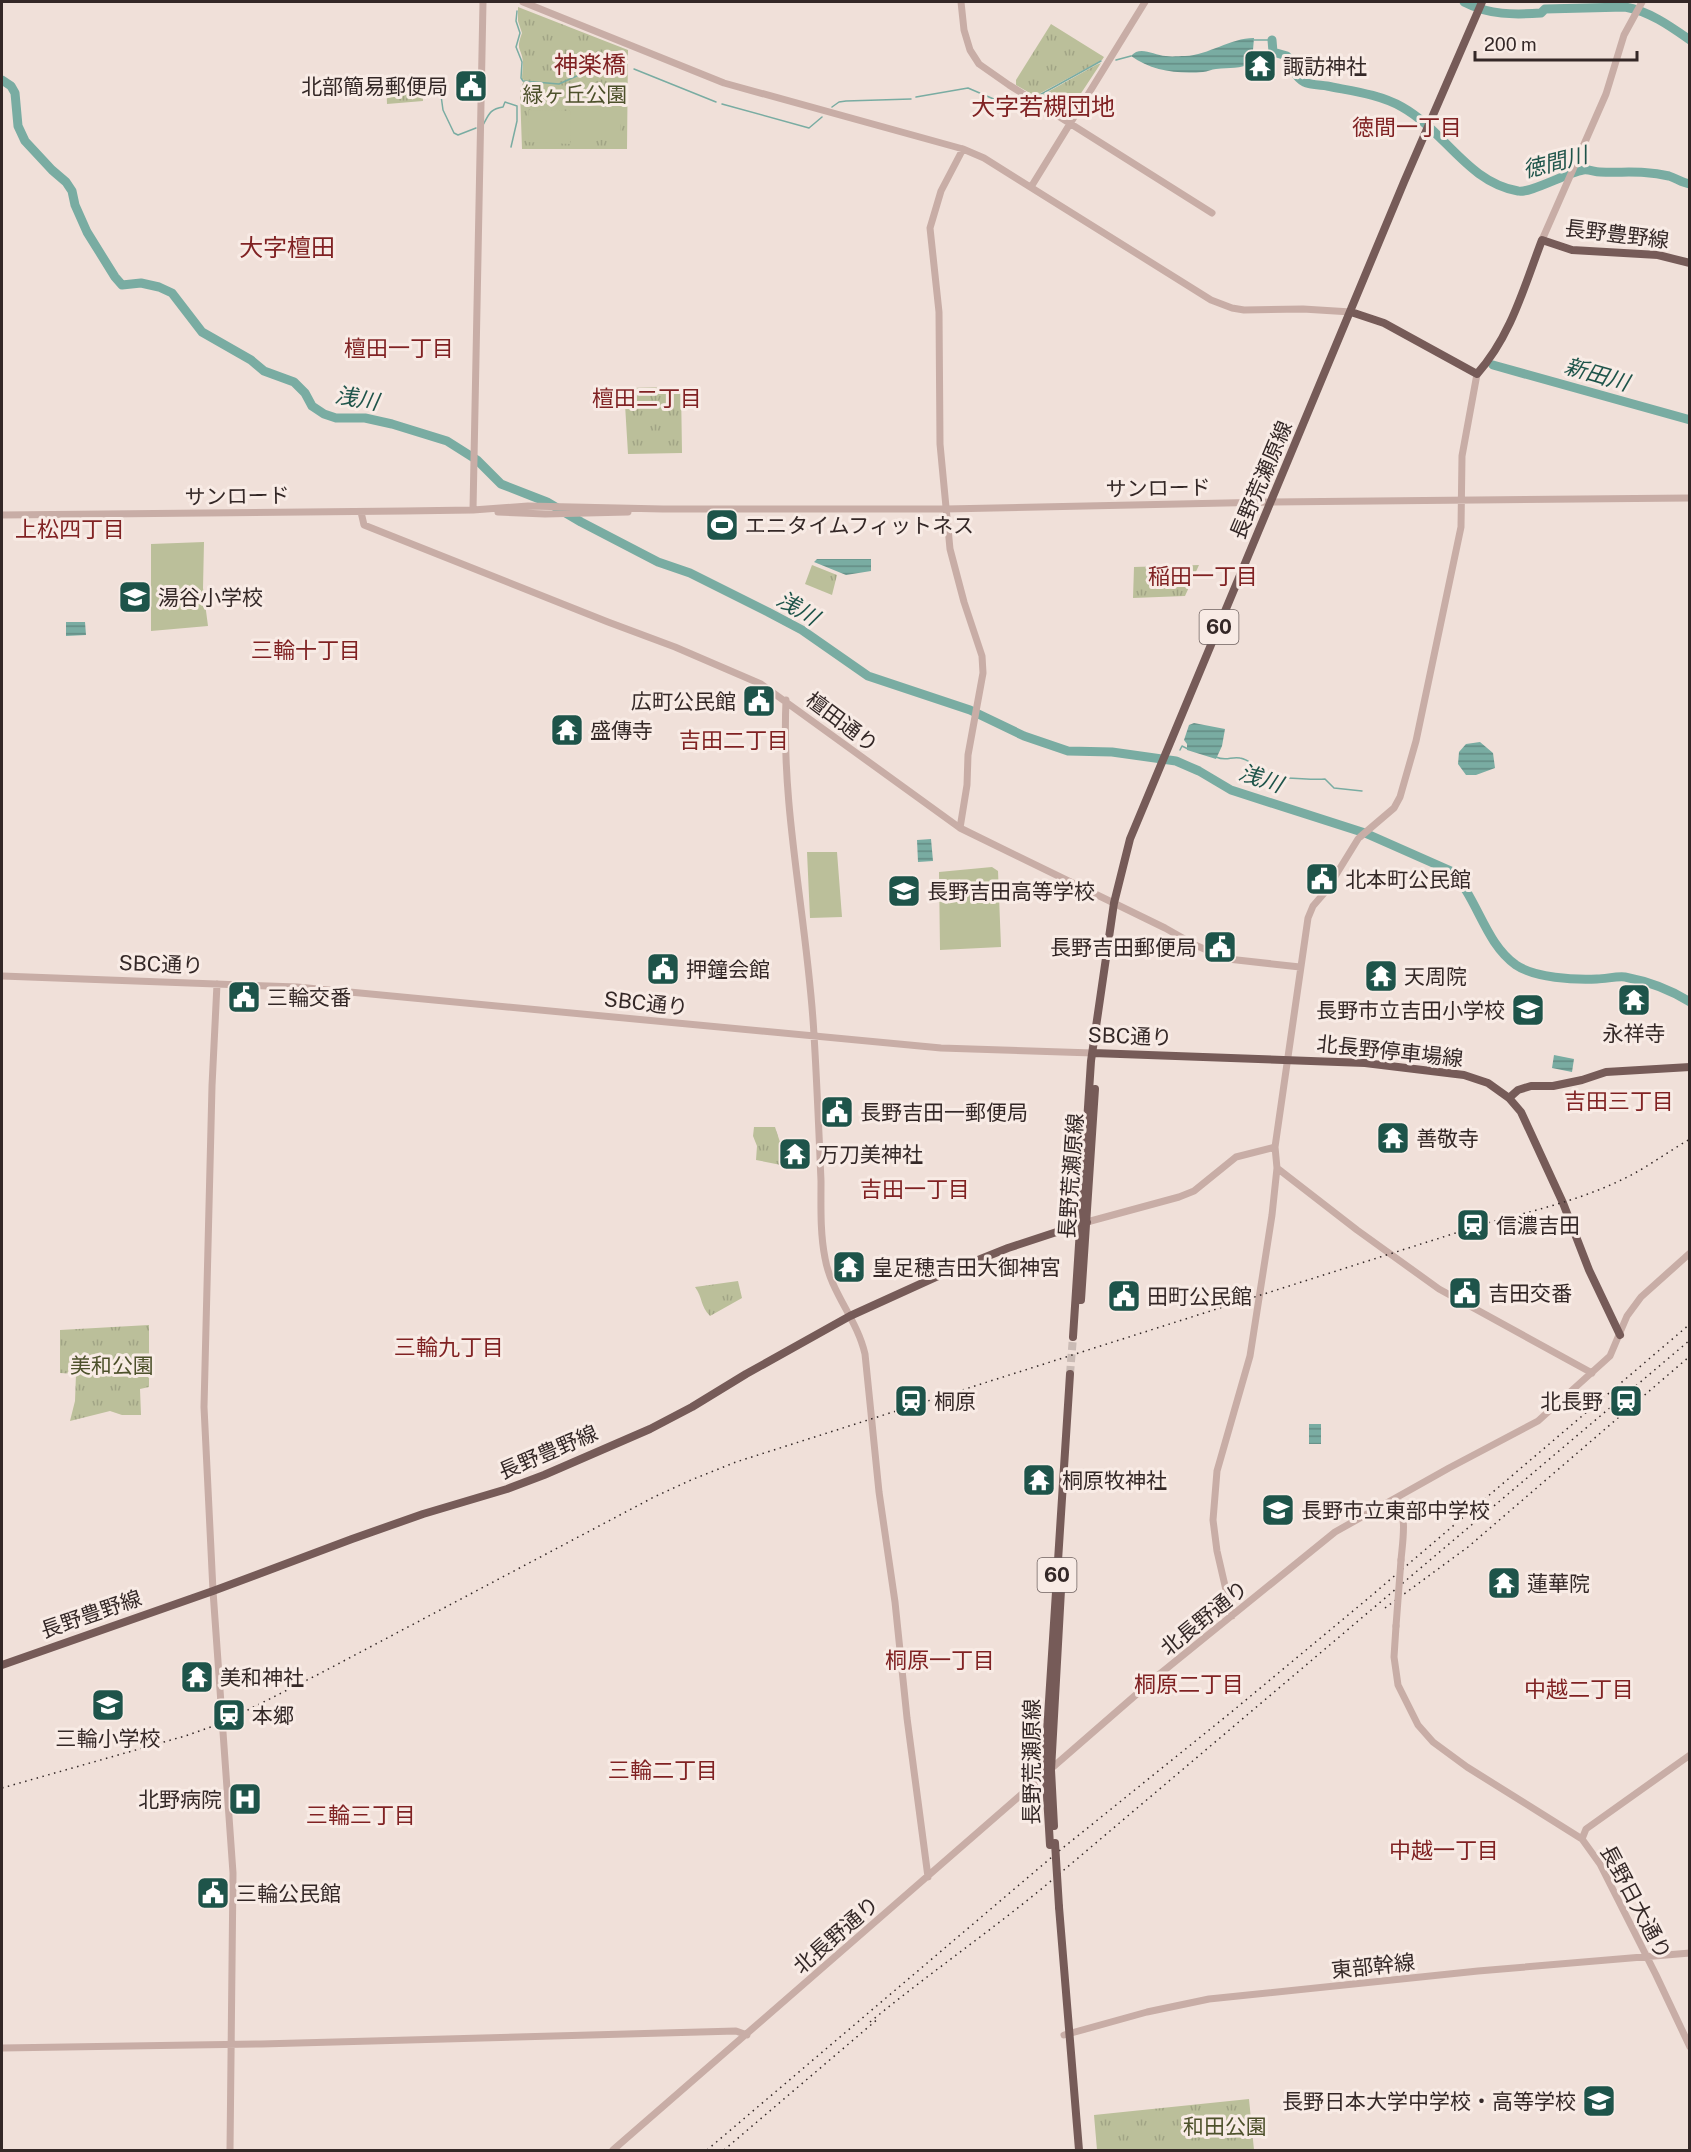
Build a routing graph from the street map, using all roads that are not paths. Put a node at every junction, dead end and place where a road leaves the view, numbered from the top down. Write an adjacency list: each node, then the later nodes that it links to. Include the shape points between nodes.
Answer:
1 (483, 2): 19 (street)
2 (523, 2): 8 (street, via 724,83)
3 (961, 2): 7 (street, via 967,41 979,64)
4 (1144, 2): 7 (street)
5 (1482, 2): 13 (main road, 長野荒瀬原線 / 60)
6 (1641, 3): 11 (street, via 1624,35 1606,94)
7 (1070, 123): 9 (street); 10 (street)
8 (963, 149): 9 (street); 18 (street, via 941,191 930,228 939,312 940,444)
9 (1031, 187): 13 (street, via 1211,300 1244,310)
10 (1212, 213)
11 (1542, 240): 12 (main road, 長野豊野線, via 1572,250 1658,255); 14 (main road, 長野豊野線, via 1506,335)
12 (1689, 263)
13 (1351, 312): 14 (main road, via 1384,323); 17 (main road, 長野荒瀬原線 / 60)
14 (1477, 374): 16 (street, via 1462,456)
15 (1689, 498): 16 (street, サンロード)
16 (1461, 501): 17 (street, サンロード); 26 (street, via 1457,549 1403,791 1394,808 1359,838 1313,906)
17 (1272, 502): 18 (street, サンロード); 25 (main road, 長野荒瀬原線 / 60, via 1130,839)
18 (946, 508): 20 (street, サンロード); 24 (street, via 953,566 982,656 983,673)
19 (473, 510): 20 (street, サンロード, via 528,506); 20 (street, サンロード, via 585,514); 21 (street, サンロード)
20 (629, 510)
21 (362, 512): 22 (street, サンロード); 23 (street, 檀田通り, via 364,525 675,647 761,684)
22 (2, 515)
23 (786, 700): 24 (street, 檀田通り); 29 (street, via 787,792)
24 (960, 828): 25 (street, 檀田通り)
25 (1114, 903): 26 (street, 檀田通り, via 1228,959); 30 (main road, 長野荒瀬原線 / 60)
26 (1300, 967): 31 (street)
27 (2, 976): 28 (street, SBC通り)
28 (217, 984): 29 (street, SBC通り, via 297,987); 44 (street, via 204,1407)
29 (814, 1036): 30 (street, SBC通り, via 941,1048); 38 (street, via 822,1238 828,1275)
30 (1093, 1053): 31 (main road, SBC通り); 36 (main road, 長野荒瀬原線 / 60, via 1096,1060)
31 (1288, 1059): 33 (main road, 北長野停車場線, via 1464,1075 1488,1083); 34 (street)
32 (1689, 1067): 33 (main road, via 1606,1072 1553,1086 1532,1086)
33 (1509, 1098): 39 (main road, 北長野停車場線, via 1532,1134)
34 (1275, 1147): 35 (street); 36 (street, via 1236,1158 1194,1191 1179,1197)
35 (1277, 1168): 41 (street, via 1439,1289); 45 (street, via 1250,1356 1217,1471 1213,1520)
36 (1084, 1223): 38 (main road, 長野豊野線, via 1008,1248); 40 (main road, 長野荒瀬原線 / 60)
37 (1689, 1253): 39 (street, 北長野通り, via 1641,1297 1627,1316)
38 (850, 1316): 44 (main road, 長野豊野線, via 650,1429 507,1490 413,1517); 50 (street, via 865,1354)
39 (1620, 1335): 41 (street, 北長野通り, via 1610,1356)
40 (1075, 1337)
41 (1592, 1373): 43 (street, 北長野通り, via 1538,1421)
42 (1073, 1374): 48 (main road, 長野荒瀬原線 / 60, via 1052,1632)
43 (1396, 1498): 45 (street, 北長野通り, via 1335,1532); 49 (street, bridge, via 1404,1518 1394,1657 1398,1685 1411,1713 1433,1742)
44 (213, 1591): 46 (main road, 長野豊野線); 55 (street, via 233,1873)
45 (1232, 1616): 48 (street, 北長野通り)
46 (2, 1665)
47 (1689, 1755): 49 (street, via 1587,1829)
48 (1048, 1772): 50 (street, 北長野通り); 53 (main road, 長野荒瀬原線 / 60)
49 (1582, 1839): 52 (street, 長野日大通り, via 1600,1864)
50 (928, 1877): 54 (street, 北長野通り)
51 (1689, 1953): 52 (street, 東部幹線)
52 (1647, 1957): 53 (street, 東部幹線, via 1209,1999); 56 (street, 長野日大通り)
53 (1067, 2034): 60 (main road, 長野荒瀬原線 / 60); 61 (main road, 長野荒瀬原線 / 60)
54 (747, 2035): 55 (street, via 736,2031); 59 (street, 北長野通り)
55 (231, 2044): 57 (street); 58 (street)
56 (1689, 2047)
57 (2, 2048)
58 (230, 2151)
59 (613, 2151)
60 (1074, 2151)
61 (1078, 2151)

